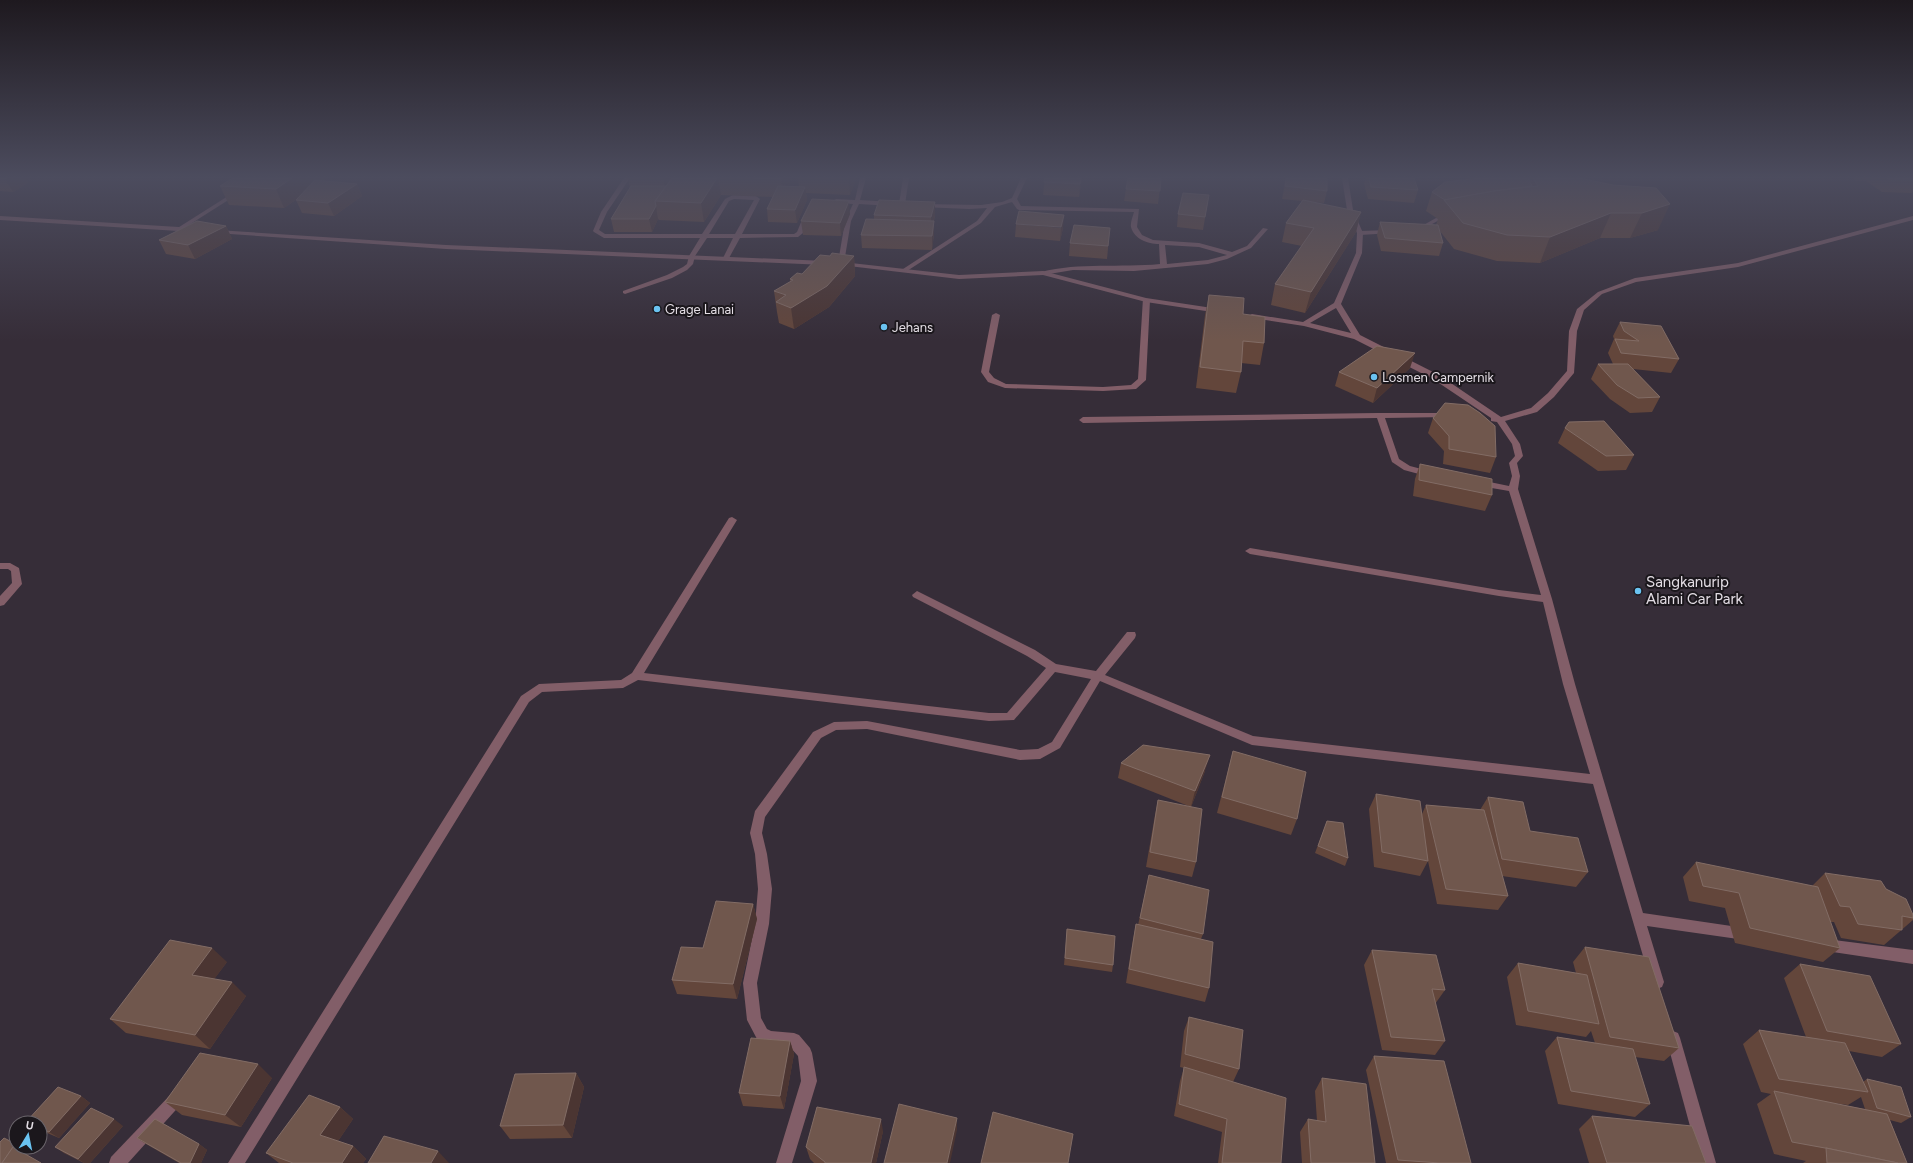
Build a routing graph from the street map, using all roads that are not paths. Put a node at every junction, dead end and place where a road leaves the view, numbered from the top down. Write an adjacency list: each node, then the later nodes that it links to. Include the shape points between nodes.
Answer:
1 (229, 232): 17 (street, via 446,247)
2 (598, 232): 13 (street, via 604,236)
3 (708, 232): 13 (street)
4 (740, 232): 14 (street)
5 (800, 232): 14 (street, via 796,236)
6 (846, 232): 19 (street)
7 (963, 232): 21 (street)
8 (1137, 232): 15 (street, via 1139,236 1152,242)
9 (1262, 232): 16 (street, via 1249,247)
10 (1387, 232): 12 (street)
11 (1860, 232): 35 (street, via 1738,265 1635,280 1600,293 1580,309 1572,332 1571,371 1534,410)
12 (1360, 233): 25 (street, via 1359,253)
13 (706, 236): 14 (street); 17 (street)
14 (738, 237): 18 (street)
15 (1162, 243): 16 (street, via 1199,245); 20 (street)
16 (1232, 254): 20 (street, via 1208,262)
17 (692, 256): 18 (street); 23 (street, via 689,266 684,270)
18 (726, 258): 19 (street)
19 (841, 264): 21 (street)
20 (1164, 266): 22 (street, via 1134,269 1073,268)
21 (905, 270): 22 (street, via 959,277)
22 (1043, 273): 24 (street)
23 (625, 292)
24 (1146, 300): 26 (street); 28 (street, via 1142,380 1133,387 1103,389 1006,386 991,380 985,372)
25 (1337, 304): 29 (street); 30 (street)
26 (1225, 312)
27 (1241, 314): 29 (street)
28 (996, 315)
29 (1304, 324): 30 (street)
30 (1357, 337): 35 (street, via 1436,377)
31 (1380, 415): 32 (street); 34 (street); 36 (street, via 1395,460 1407,468)
32 (1454, 415)
33 (1477, 418): 35 (street)
34 (1082, 420)
35 (1500, 420): 38 (street, via 1516,444 1520,456 1513,464 1516,476)
36 (1436, 475)
37 (1474, 482): 38 (street)
38 (1513, 489): 43 (street)
39 (732, 520): 47 (street)
40 (1250, 551): 43 (street)
41 (0, 566): 44 (street, via 10,566 16,570 16,584)
42 (917, 595): 46 (street, via 1031,653)
43 (1547, 599): 49 (street)
44 (0, 602)
45 (1130, 635): 48 (street)
46 (1053, 668): 47 (street, via 1010,717 989,717); 48 (street)
47 (636, 676): 58 (street, via 623,684 539,688 525,699)
48 (1098, 676): 49 (street, via 1252,740); 59 (street, via 1056,745 1040,754 1020,755 867,725 834,726 817,735 759,815 756,833 765,889 762,924 750,983 754,1020 762,1034 771,1038 794,1040 806,1053 809,1081)
49 (1597, 780): 50 (street)
50 (1640, 919): 51 (street); 54 (street)
51 (1757, 935)
52 (1811, 943): 53 (street)
53 (1913, 957)
54 (1661, 996)
55 (1670, 1026): 60 (street)
56 (188, 1087): 57 (street)
57 (117, 1163)
58 (236, 1163)
59 (784, 1163)
60 (1708, 1163)

